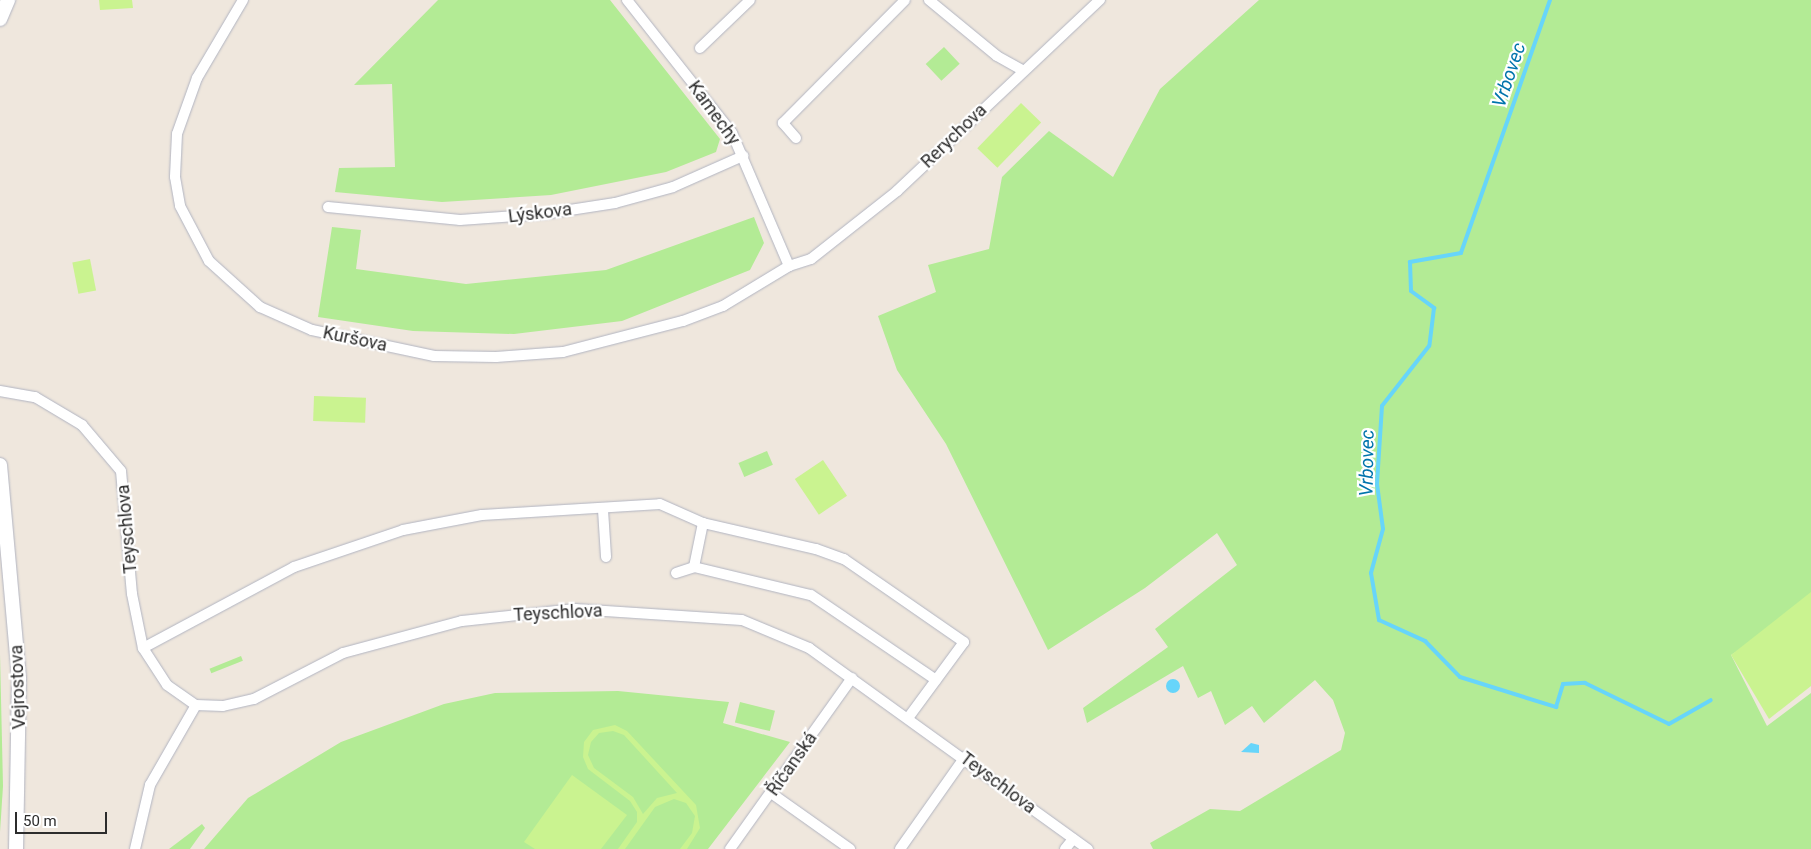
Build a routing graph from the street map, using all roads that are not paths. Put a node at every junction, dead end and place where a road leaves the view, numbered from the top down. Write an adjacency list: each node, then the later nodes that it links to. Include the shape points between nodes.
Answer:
1 (8, 0): 8 (street)
2 (243, 0): 14 (street, Kuršova, via 198,78 180,121 175,178 189,228 209,261 236,290 284,320 342,339 434,356 529,356 634,336 683,321 731,303)
3 (627, 0): 12 (street, Kamechy, via 732,133)
4 (750, 0): 9 (street)
5 (905, 0): 11 (street, via 783,123)
6 (929, 0): 10 (street, via 997,56)
7 (1100, 0): 10 (street, Rerychova)
8 (0, 19)
9 (700, 48)
10 (1022, 70): 14 (street, Rerychova, via 864,220 811,259)
11 (796, 138)
12 (744, 156): 13 (street, Lýskova, via 673,187 615,203 544,214 460,220); 14 (street, Kamechy)
13 (328, 207)
14 (790, 266)
15 (0, 391): 22 (street, Teyschlova, via 34,397 82,425 121,470 132,594)
16 (0, 465): 30 (street, Vejrostova, via 19,679)
17 (603, 510): 18 (street, via 660,504); 19 (street); 22 (street, via 482,515 403,530 294,568)
18 (703, 523): 20 (street); 24 (street, via 816,548 876,578 964,642)
19 (606, 556)
20 (694, 567): 21 (street); 24 (street, via 811,595)
21 (676, 573)
22 (143, 648): 25 (street, Teyschlova, via 167,685)
23 (852, 678): 25 (street, Teyschlova, via 810,648 742,620 575,609 462,621 394,638 343,653 254,699 222,706); 26 (street, Teyschlova); 28 (street, Říčanská)
24 (936, 680): 26 (street)
25 (196, 705): 31 (street, via 150,785)
26 (908, 718): 27 (street, Teyschlova)
27 (965, 757): 29 (street, Teyschlova); 34 (street)
28 (771, 793): 32 (street, Říčanská); 33 (street)
29 (1073, 839): 35 (street); 36 (street, Teyschlova)
30 (16, 849)
31 (135, 849)
32 (730, 849)
33 (850, 849)
34 (900, 849)
35 (1065, 849)
36 (1088, 849)

